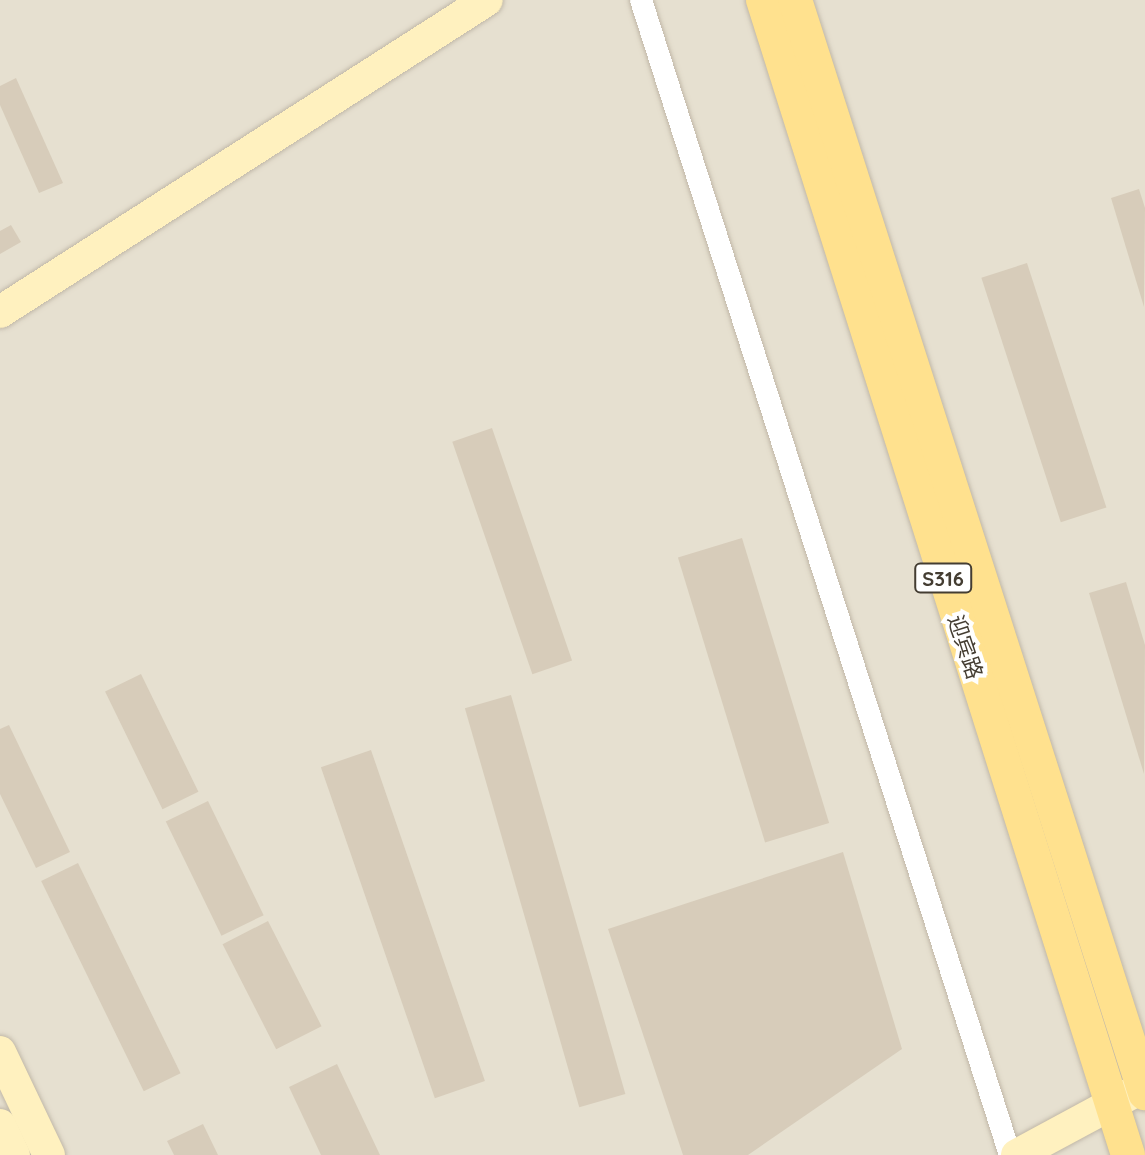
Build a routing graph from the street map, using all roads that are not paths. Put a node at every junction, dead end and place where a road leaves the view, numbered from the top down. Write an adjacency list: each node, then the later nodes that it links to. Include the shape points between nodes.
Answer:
1 (487, 0): 5 (street)
2 (641, 0): 12 (street)
3 (763, 0): 8 (main road, 迎宾路 / S316)
4 (795, 0): 7 (main road, 迎宾路 / S316)
5 (0, 312)
6 (0, 1052): 11 (street)
7 (1145, 1090): 8 (street)
8 (1110, 1100): 13 (street); 14 (main road, 迎宾路 / S316)
9 (0, 1125): 10 (street)
10 (14, 1155)
11 (49, 1155)
12 (1010, 1155)
13 (1017, 1155)
14 (1128, 1155)

